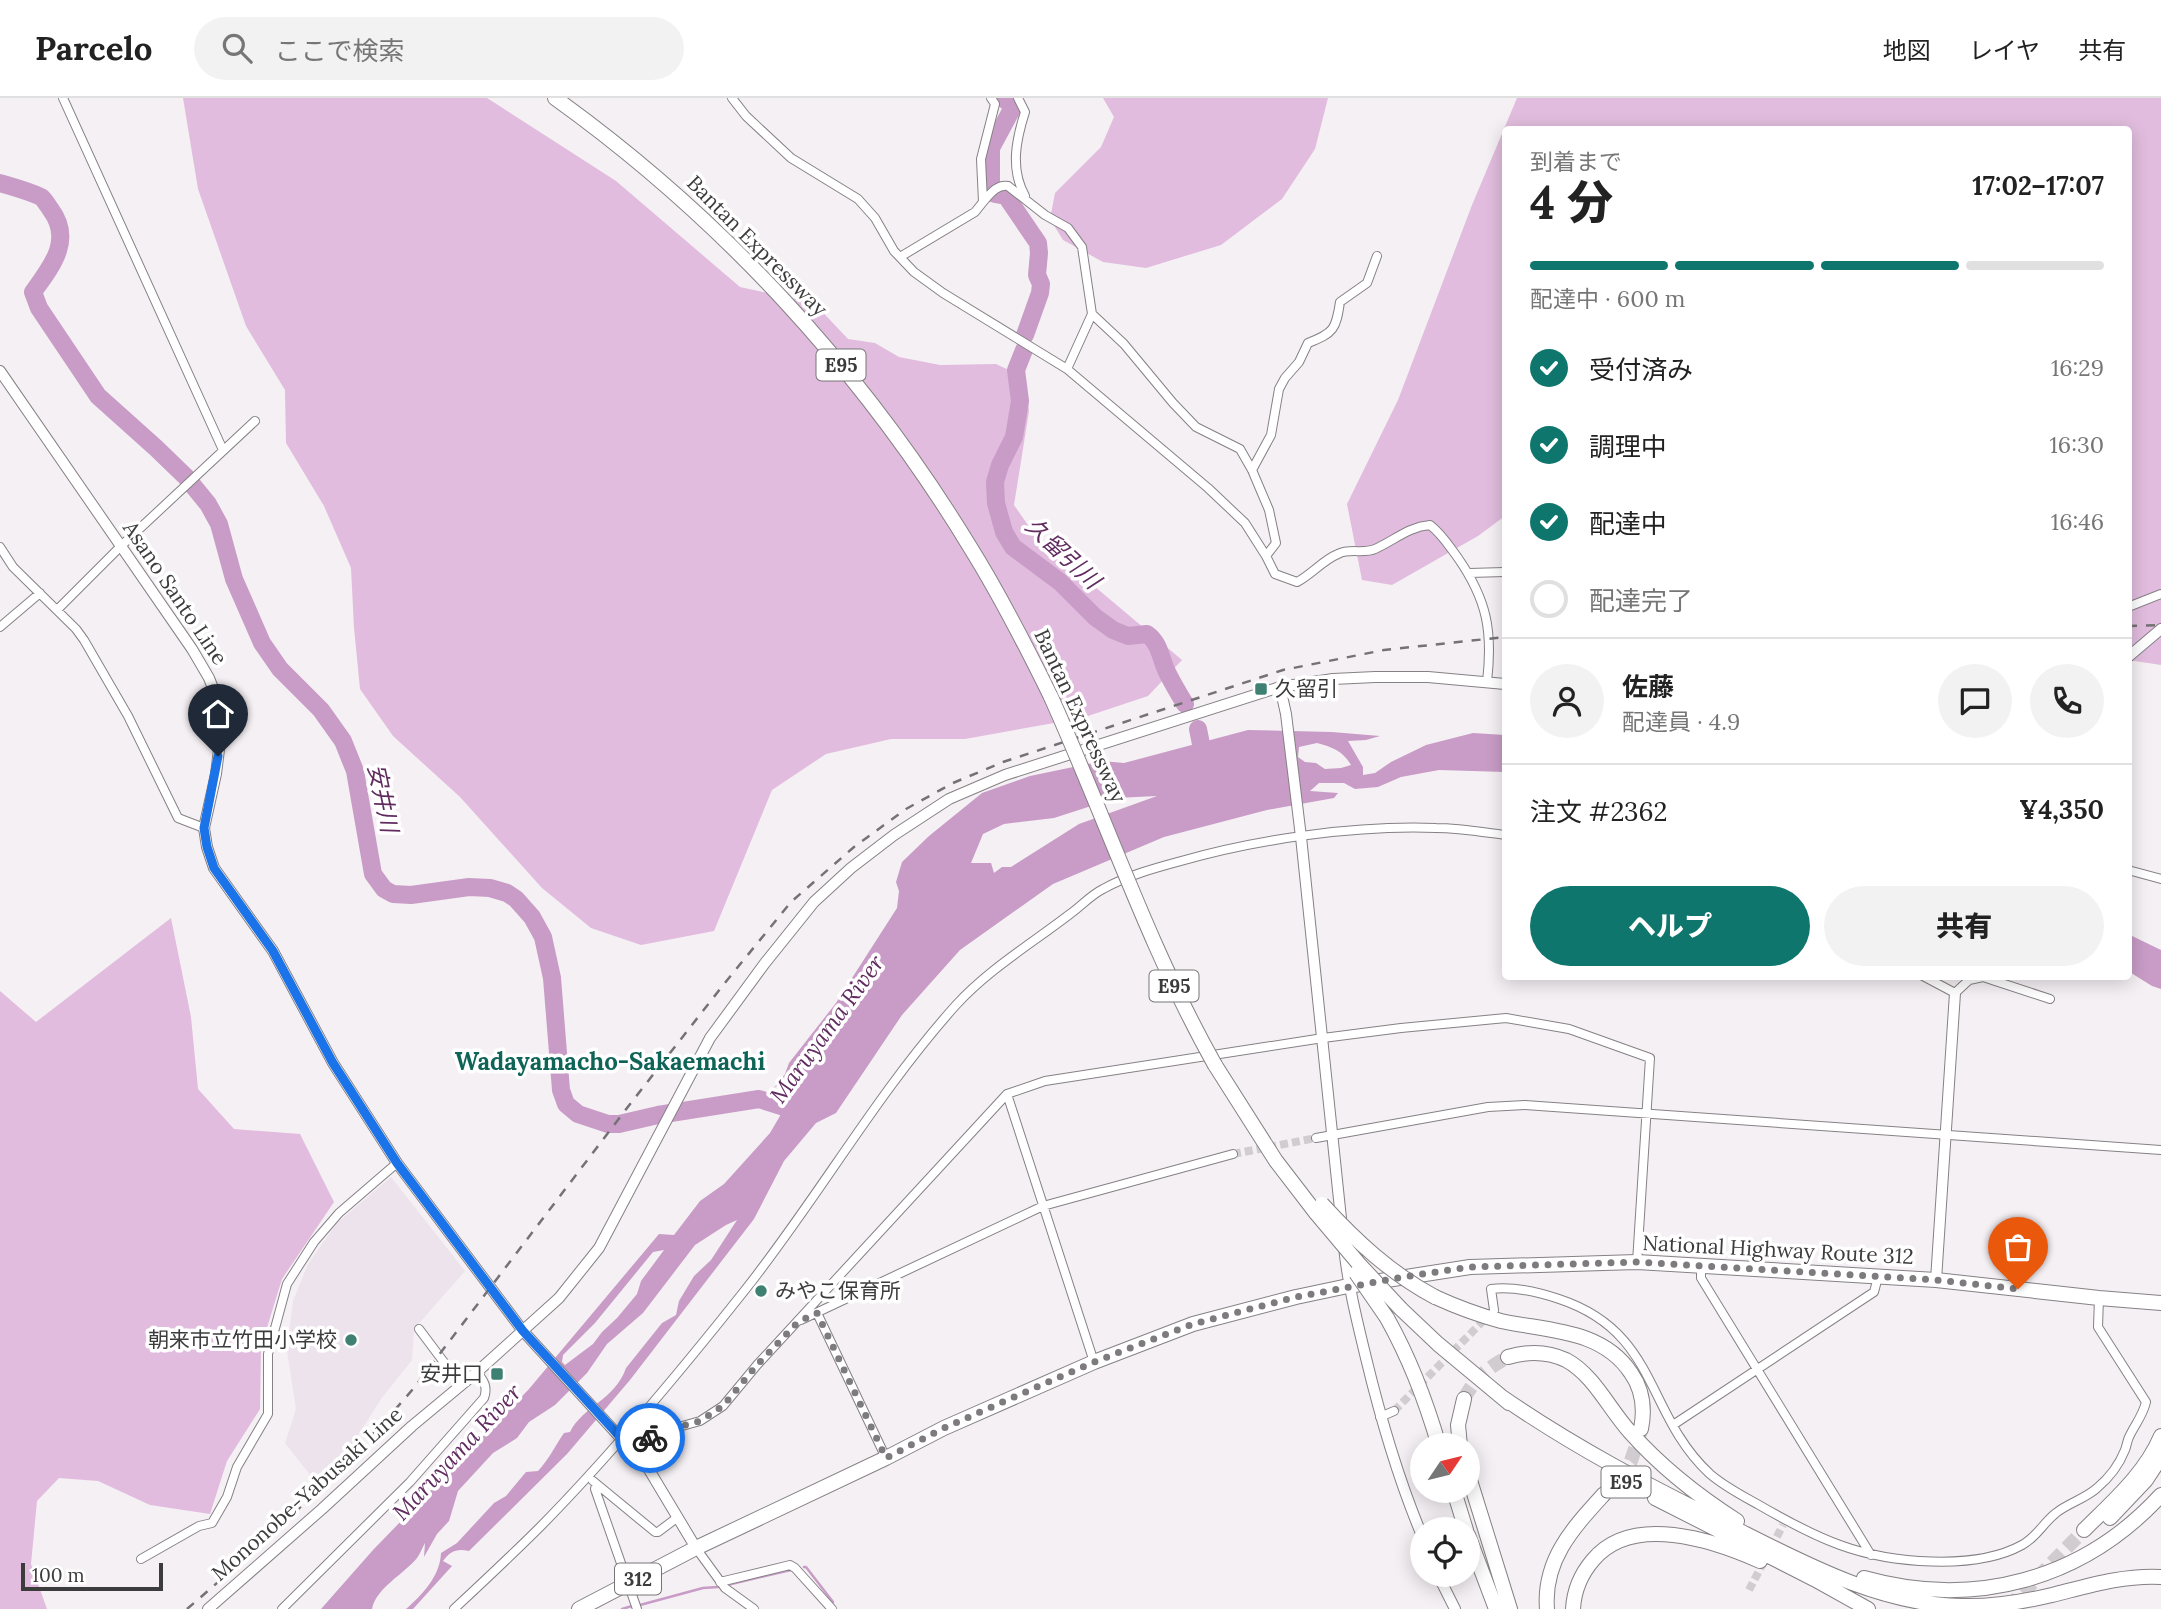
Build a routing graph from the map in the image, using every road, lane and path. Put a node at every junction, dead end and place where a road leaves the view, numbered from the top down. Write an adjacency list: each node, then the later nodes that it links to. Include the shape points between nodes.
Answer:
1 (63, 98): 14 (street)
2 (555, 98): 51 (highway, Bantan Expressway / E95, bridge, via 629,153 752,267 831,352 907,450 997,592 1051,697 1155,944 1215,1065)
3 (732, 98): 9 (street, via 791,158 858,199)
4 (991, 98): 6 (street, via 995,104 981,159)
5 (1018, 98): 7 (street, via 1025,112 1016,139 1016,163)
6 (985, 199): 7 (street, via 1003,185); 9 (street, via 975,212)
7 (1028, 202): 10 (street, via 1068,228 1082,247)
8 (1377, 256): 15 (street, via 1367,283 1340,302 1337,321 1328,334 1308,343 1285,378 1271,435)
9 (900, 257): 11 (street, via 943,293)
10 (1092, 314): 11 (street); 15 (street, via 1196,427 1240,449)
11 (1067, 369): 18 (street, via 1208,488 1245,523)
12 (0, 372): 16 (main road, Asano Santo Line)
13 (255, 421): 14 (street)
14 (223, 450): 16 (street)
15 (1252, 470): 18 (street, via 1269,510 1276,543)
16 (121, 546): 24 (street); 31 (main road, Asano Santo Line, via 192,649 220,706 218,762)
17 (0, 547): 21 (street)
18 (1266, 556): 20 (street, via 1275,574 1297,582 1340,552 1373,551 1407,530 1430,525)
19 (1502, 572): 20 (street)
20 (1469, 573): 28 (street, via 1488,624)
21 (40, 593): 24 (street); 25 (street)
22 (2161, 594): 23 (street)
23 (2132, 605)
24 (57, 610): 31 (street, via 84,639 178,818)
25 (0, 627)
26 (2157, 633): 27 (main road)
27 (2132, 654)
28 (1487, 681): 29 (main road, Mononobe-Yabusaki Line); 30 (main road, Mononobe-Yabusaki Line, via 1375,677)
29 (1502, 684)
30 (1280, 687): 32 (main road); 63 (main road, Mononobe-Yabusaki Line, via 1005,775 949,799 851,868 788,933 710,1038 599,1248 559,1298)
31 (204, 828): 49 (main road, Asano Santo Line, via 214,868 273,951 333,1063)
32 (1301, 833): 33 (street, via 1436,828); 41 (main road); 76 (street, via 1204,854 1101,889 1004,961 935,1029 746,1289)
33 (1502, 835)
34 (2132, 871): 35 (street)
35 (2161, 879)
36 (1931, 980): 39 (street)
37 (1969, 980): 39 (street)
38 (1992, 980): 40 (street)
39 (1955, 993): 45 (main road)
40 (2050, 999)
41 (1323, 1038): 42 (street, via 1045,1081); 43 (street, via 1506,1018 1570,1029 1650,1058); 44 (main road)
42 (1007, 1094): 50 (street); 61 (street)
43 (1647, 1114): 44 (street, via 1525,1105 1488,1107); 45 (street); 52 (street)
44 (1332, 1134): 46 (street); 56 (main road)
45 (1947, 1135): 47 (street); 55 (main road)
46 (1316, 1138)
47 (2161, 1150)
48 (1233, 1154): 50 (street)
49 (397, 1163): 63 (main road, Asano Santo Line); 90 (street, via 339,1213 287,1284 268,1354 268,1414 212,1523)
50 (1043, 1206): 60 (street); 65 (street)
51 (1317, 1212): 73 (highway, bridge, via 1381,1263 1435,1297 1483,1316 1569,1333 1604,1346 1621,1360 1639,1388); 74 (highway, bridge, via 1387,1318 1418,1382); 87 (highway, E95, bridge, via 1359,1264 1438,1344 1564,1445 1686,1516)
52 (1637, 1262): 53 (highway, National Highway Route 312 / 312); 56 (highway, National Highway Route 312 / 312, via 1470,1267)
53 (1701, 1266): 54 (highway, National Highway Route 312 / 312); 66 (street, via 1701,1278)
54 (1878, 1278): 55 (highway, National Highway Route 312 / 312); 66 (street, via 1874,1292)
55 (1936, 1280): 57 (highway, National Highway Route 312 / 312)
56 (1348, 1286): 65 (highway, National Highway Route 312 / 312, via 1193,1324); 71 (main road)
57 (2099, 1298): 58 (highway, National Highway Route 312 / 312); 89 (street, via 2098,1327 2146,1402 2117,1467 2096,1489 2056,1512 2023,1545 2006,1552 1953,1561)
58 (2161, 1303)
59 (1494, 1310): 72 (street, via 1491,1289 1502,1287 1552,1296 1599,1317 1631,1348)
60 (817, 1313): 61 (street); 79 (street)
61 (798, 1322): 76 (street, via 723,1406 700,1421 654,1438)
62 (419, 1329): 68 (street)
63 (523, 1331): 67 (main road, Mononobe-Yabusaki Line); 76 (main road, Asano Santo Line)
64 (1508, 1357): 87 (highway, via 1542,1353 1576,1367 1656,1459)
65 (1094, 1362): 79 (highway, National Highway Route 312 / 312)
66 (1758, 1368): 72 (street); 89 (street)
67 (477, 1372): 68 (main road, Mononobe-Yabusaki Line); 99 (street, via 485,1383 484,1398 410,1482)
68 (461, 1384): 98 (main road, Mononobe-Yabusaki Line)
69 (1464, 1399): 75 (highway)
70 (1394, 1411): 71 (street)
71 (1380, 1417): 86 (main road)
72 (1673, 1425): 89 (street, via 1710,1474 1732,1490 1784,1523)
73 (1642, 1429)
74 (1436, 1433)
75 (1459, 1433)
76 (619, 1436): 80 (street); 85 (main road, Asano Santo Line, via 649,1468)
77 (2161, 1436): 78 (highway, via 2137,1476 2088,1533 2135,1492)
78 (2161, 1457)
79 (886, 1458): 88 (highway, National Highway Route 312 / 312)
80 (587, 1476): 81 (street); 100 (street)
81 (596, 1484): 85 (street, via 655,1532); 95 (street)
82 (1604, 1494): 108 (highway, via 1557,1553 1548,1577)
83 (2161, 1495): 94 (highway, via 2124,1530 2085,1556 2043,1575 1980,1589 1937,1591)
84 (1477, 1503): 107 (highway)
85 (678, 1517): 88 (main road, Asano Santo Line)
86 (1415, 1517)
87 (1756, 1545): 94 (highway); 94 (highway, via 1793,1550); 97 (highway); 97 (highway); 109 (highway, via 1715,1545 1674,1535 1624,1538 1589,1564 1578,1584)
88 (696, 1548): 93 (street); 95 (highway, National Highway Route 312 / 312)
89 (1871, 1555)
90 (141, 1559)
91 (1480, 1567): 106 (highway)
92 (2161, 1577): 94 (highway, via 2114,1579 2018,1602 1979,1606 1922,1603)
93 (720, 1582): 103 (street); 104 (street, via 790,1565)
94 (1866, 1583)
95 (627, 1585): 101 (highway, National Highway Route 312 / 312); 102 (street)
96 (1444, 1587): 105 (main road)
97 (1860, 1608)
98 (208, 1609)
99 (282, 1609)
100 (454, 1609)
101 (579, 1609)
102 (637, 1609)
103 (754, 1609)
104 (832, 1609)
105 (1455, 1609)
106 (1496, 1609)
107 (1510, 1609)
108 (1547, 1609)
109 (1573, 1609)

